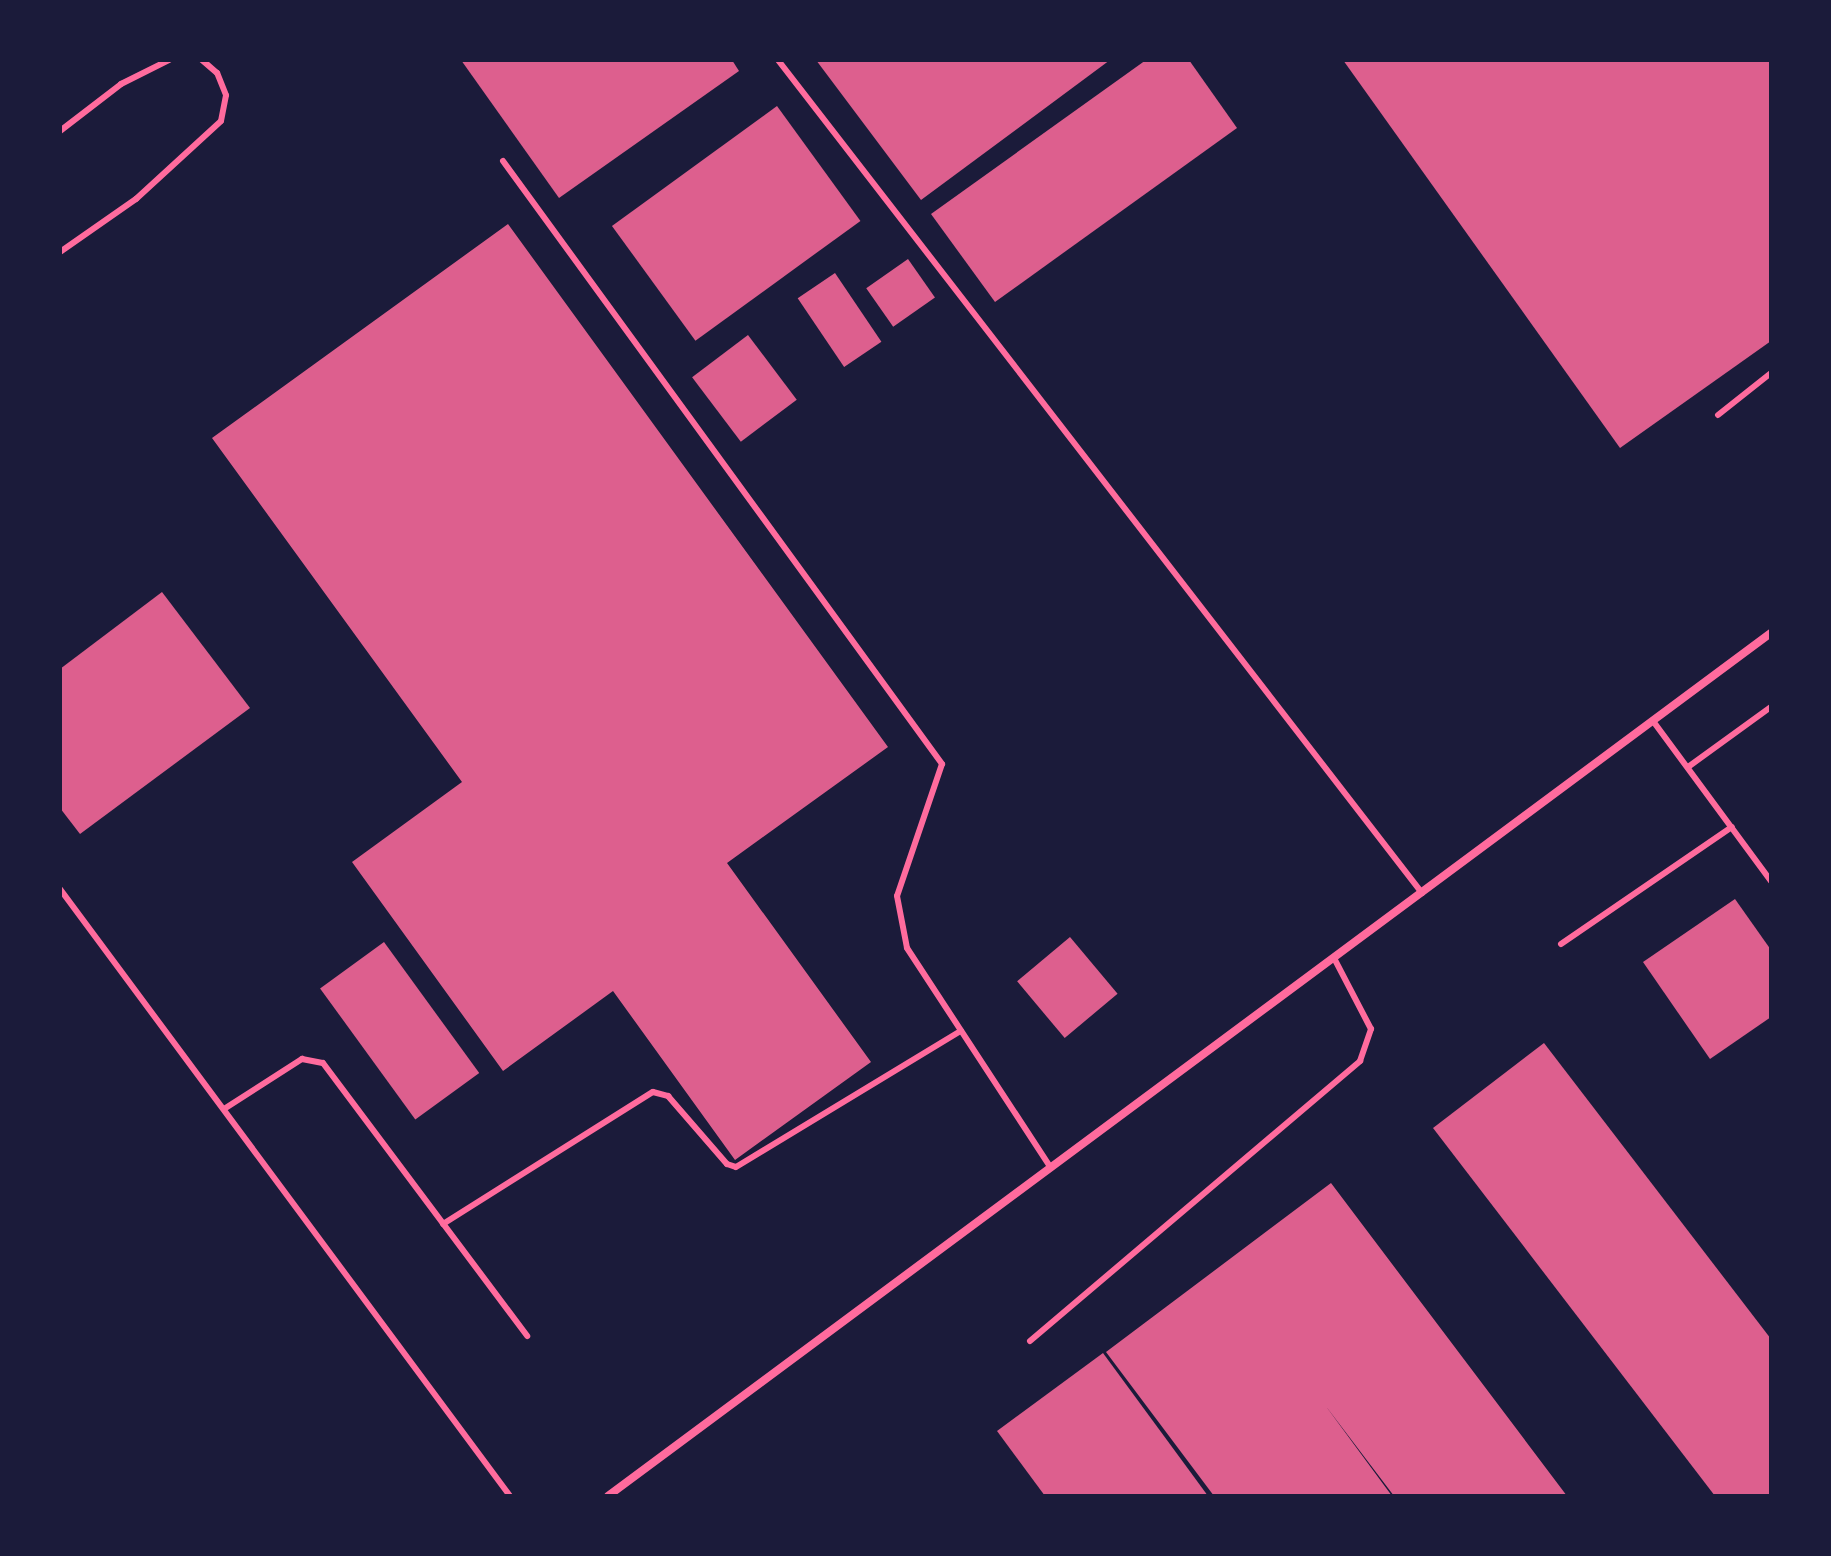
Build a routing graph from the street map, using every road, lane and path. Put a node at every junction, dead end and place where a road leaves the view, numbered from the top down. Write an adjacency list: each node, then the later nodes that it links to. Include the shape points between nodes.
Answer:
1 (169, 60): 4 (lane, via 121,84)
2 (202, 60): 6 (lane, via 217,73 226,95 221,121 136,199)
3 (778, 60): 16 (lane)
4 (60, 131)
5 (503, 161): 19 (lane, via 942,764 897,896 907,948)
6 (60, 252)
7 (1771, 373): 8 (lane)
8 (1718, 415)
9 (1771, 633): 11 (street)
10 (1771, 707): 12 (lane)
11 (1653, 721): 12 (lane); 16 (street)
12 (1688, 767): 13 (lane)
13 (1732, 827): 14 (lane); 17 (lane)
14 (1771, 881)
15 (60, 889): 20 (lane)
16 (1422, 893): 18 (street)
17 (1561, 944)
18 (1334, 958): 21 (street); 24 (lane, via 1371,1029 1360,1061)
19 (961, 1031): 21 (lane); 22 (lane, via 736,1167 727,1164 668,1096 653,1092)
20 (224, 1109): 22 (lane, via 302,1059 323,1063); 25 (lane)
21 (1051, 1168): 26 (street)
22 (443, 1224): 23 (lane)
23 (527, 1336)
24 (1030, 1341)
25 (510, 1496)
26 (608, 1496)

